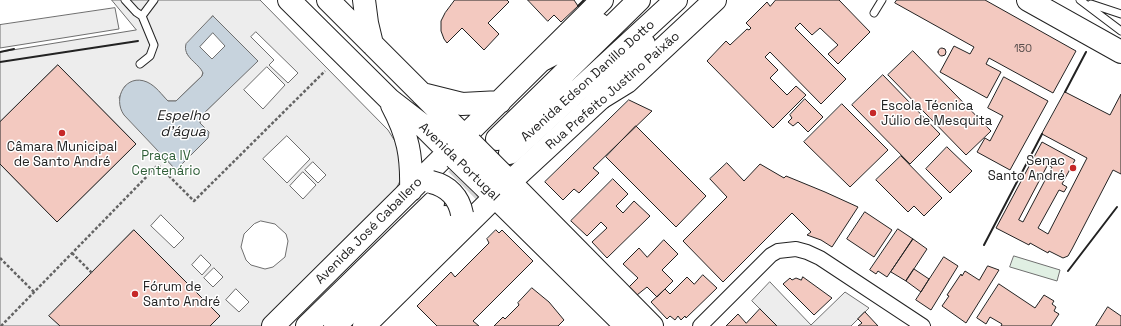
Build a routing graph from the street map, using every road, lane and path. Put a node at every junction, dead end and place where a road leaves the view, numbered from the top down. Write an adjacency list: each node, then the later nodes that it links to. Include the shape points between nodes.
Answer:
1 (125, 0): 15 (lane)
2 (154, 0): 15 (lane)
3 (289, 0): 24 (main road, Avenida Portugal)
4 (328, 0): 17 (main road, Avenida Portugal)
5 (364, 0): 17 (main road)
6 (602, 0): 19 (main road)
7 (882, 0): 13 (lane)
8 (1028, 0): 18 (main road)
9 (1083, 2): 14 (lane); 16 (lane)
10 (636, 3): 11 (main road, Avenida Edson Danillo Dotto, via 504,146); 19 (main road, via 612,14 565,48)
11 (673, 4): 23 (main road)
12 (706, 5): 23 (main road, Rua Prefeito Justino Paixão, via 627,82)
13 (874, 13)
14 (1121, 14)
15 (142, 16): 20 (lane, via 154,45 150,56)
16 (1121, 31)
17 (372, 44): 22 (main road, Avenida Portugal)
18 (1121, 52)
19 (544, 59): 25 (main road)
20 (140, 64)
21 (325, 71): 31 (path, via 194,201 158,165)
22 (421, 93): 25 (main road, via 462,104); 26 (main road, Avenida Portugal)
23 (602, 98): 28 (main road, Rua Prefeito Justino Paixão)
24 (390, 100): 27 (main road, Avenida Portugal, via 421,124); 30 (main road, via 408,141 412,165)
25 (500, 102): 26 (main road)
26 (468, 140): 27 (main road, Avenida José Caballero); 28 (main road, Avenida Portugal, bridge)
27 (452, 155): 29 (main road, Avenida Portugal, bridge); 30 (main road, Avenida José Caballero)
28 (506, 178): 29 (main road, Avenida José Caballero); 41 (main road, Avenida Portugal)
29 (490, 193): 30 (main road, Avenida José Caballero); 40 (main road, Avenida Portugal)
30 (438, 202): 36 (main road, Avenida José Caballero); 37 (main road); 38 (main road); 39 (main road, Avenida José Caballero)
31 (72, 253): 33 (path); 34 (path)
32 (0, 258): 34 (path)
33 (92, 273)
34 (34, 292): 35 (path)
35 (1, 326)
36 (274, 326)
37 (307, 326)
38 (335, 326)
39 (364, 326)
40 (626, 326)
41 (652, 326)
42 (700, 326): 43 (street, via 771,255 787,249 807,252 820,258)
43 (923, 326)

